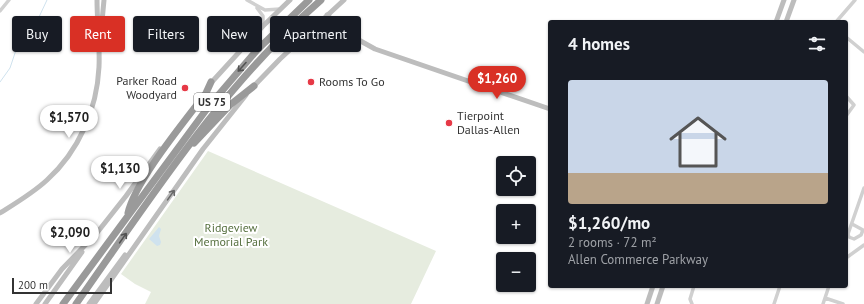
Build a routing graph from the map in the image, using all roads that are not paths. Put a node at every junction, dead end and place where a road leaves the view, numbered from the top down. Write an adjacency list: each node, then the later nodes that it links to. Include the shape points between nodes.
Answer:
1 (9, 0): 13 (street)
2 (97, 0): 15 (main road)
3 (104, 0): 16 (main road)
4 (247, 0): 12 (street, via 265,10); 20 (street, via 261,13)
5 (290, 0): 12 (main road)
6 (309, 0): 32 (highway, US 75, one-way to 32, via 257,50 224,87)
7 (321, 0): 29 (highway, US 75, via 248,72)
8 (344, 0): 14 (main road)
9 (784, 0): 17 (main road)
10 (794, 0): 18 (main road)
11 (855, 0): 19 (street)
12 (280, 9): 20 (main road)
13 (0, 11)
14 (327, 15): 25 (main road); 27 (main road, via 348,34 375,48)
15 (98, 16)
16 (102, 16)
17 (777, 20)
18 (787, 20)
19 (838, 20)
20 (263, 26): 24 (main road)
21 (848, 40): 23 (street)
22 (99, 52): 31 (main road, via 94,101 78,141 47,180)
23 (864, 52)
24 (211, 82): 32 (highway, via 206,93 130,202); 35 (main road)
25 (254, 86): 29 (highway, via 230,105); 34 (main road, one-way to 25, via 203,149)
26 (848, 98): 28 (street, via 852,101 853,108)
27 (548, 108)
28 (848, 114)
29 (184, 153): 48 (highway, US 75, one-way to 29)
30 (864, 188): 33 (street)
31 (0, 213)
32 (128, 215): 47 (highway, US 75)
33 (852, 224): 33 (street, via 848,234 854,239 861,235 863,230)
34 (148, 226): 49 (main road); 50 (main road)
35 (96, 234): 45 (main road, via 62,269); 46 (main road)
36 (864, 245): 37 (street)
37 (848, 257)
38 (652, 288): 44 (main road)
39 (662, 288): 51 (main road)
40 (693, 288): 52 (street)
41 (779, 288): 53 (street)
42 (828, 288): 43 (street)
43 (825, 298): 54 (street); 55 (street)
44 (647, 303)
45 (36, 304)
46 (45, 304)
47 (63, 304)
48 (76, 304)
49 (89, 304)
50 (94, 304)
51 (657, 304)
52 (691, 304)
53 (774, 304)
54 (823, 304)
55 (843, 304)

